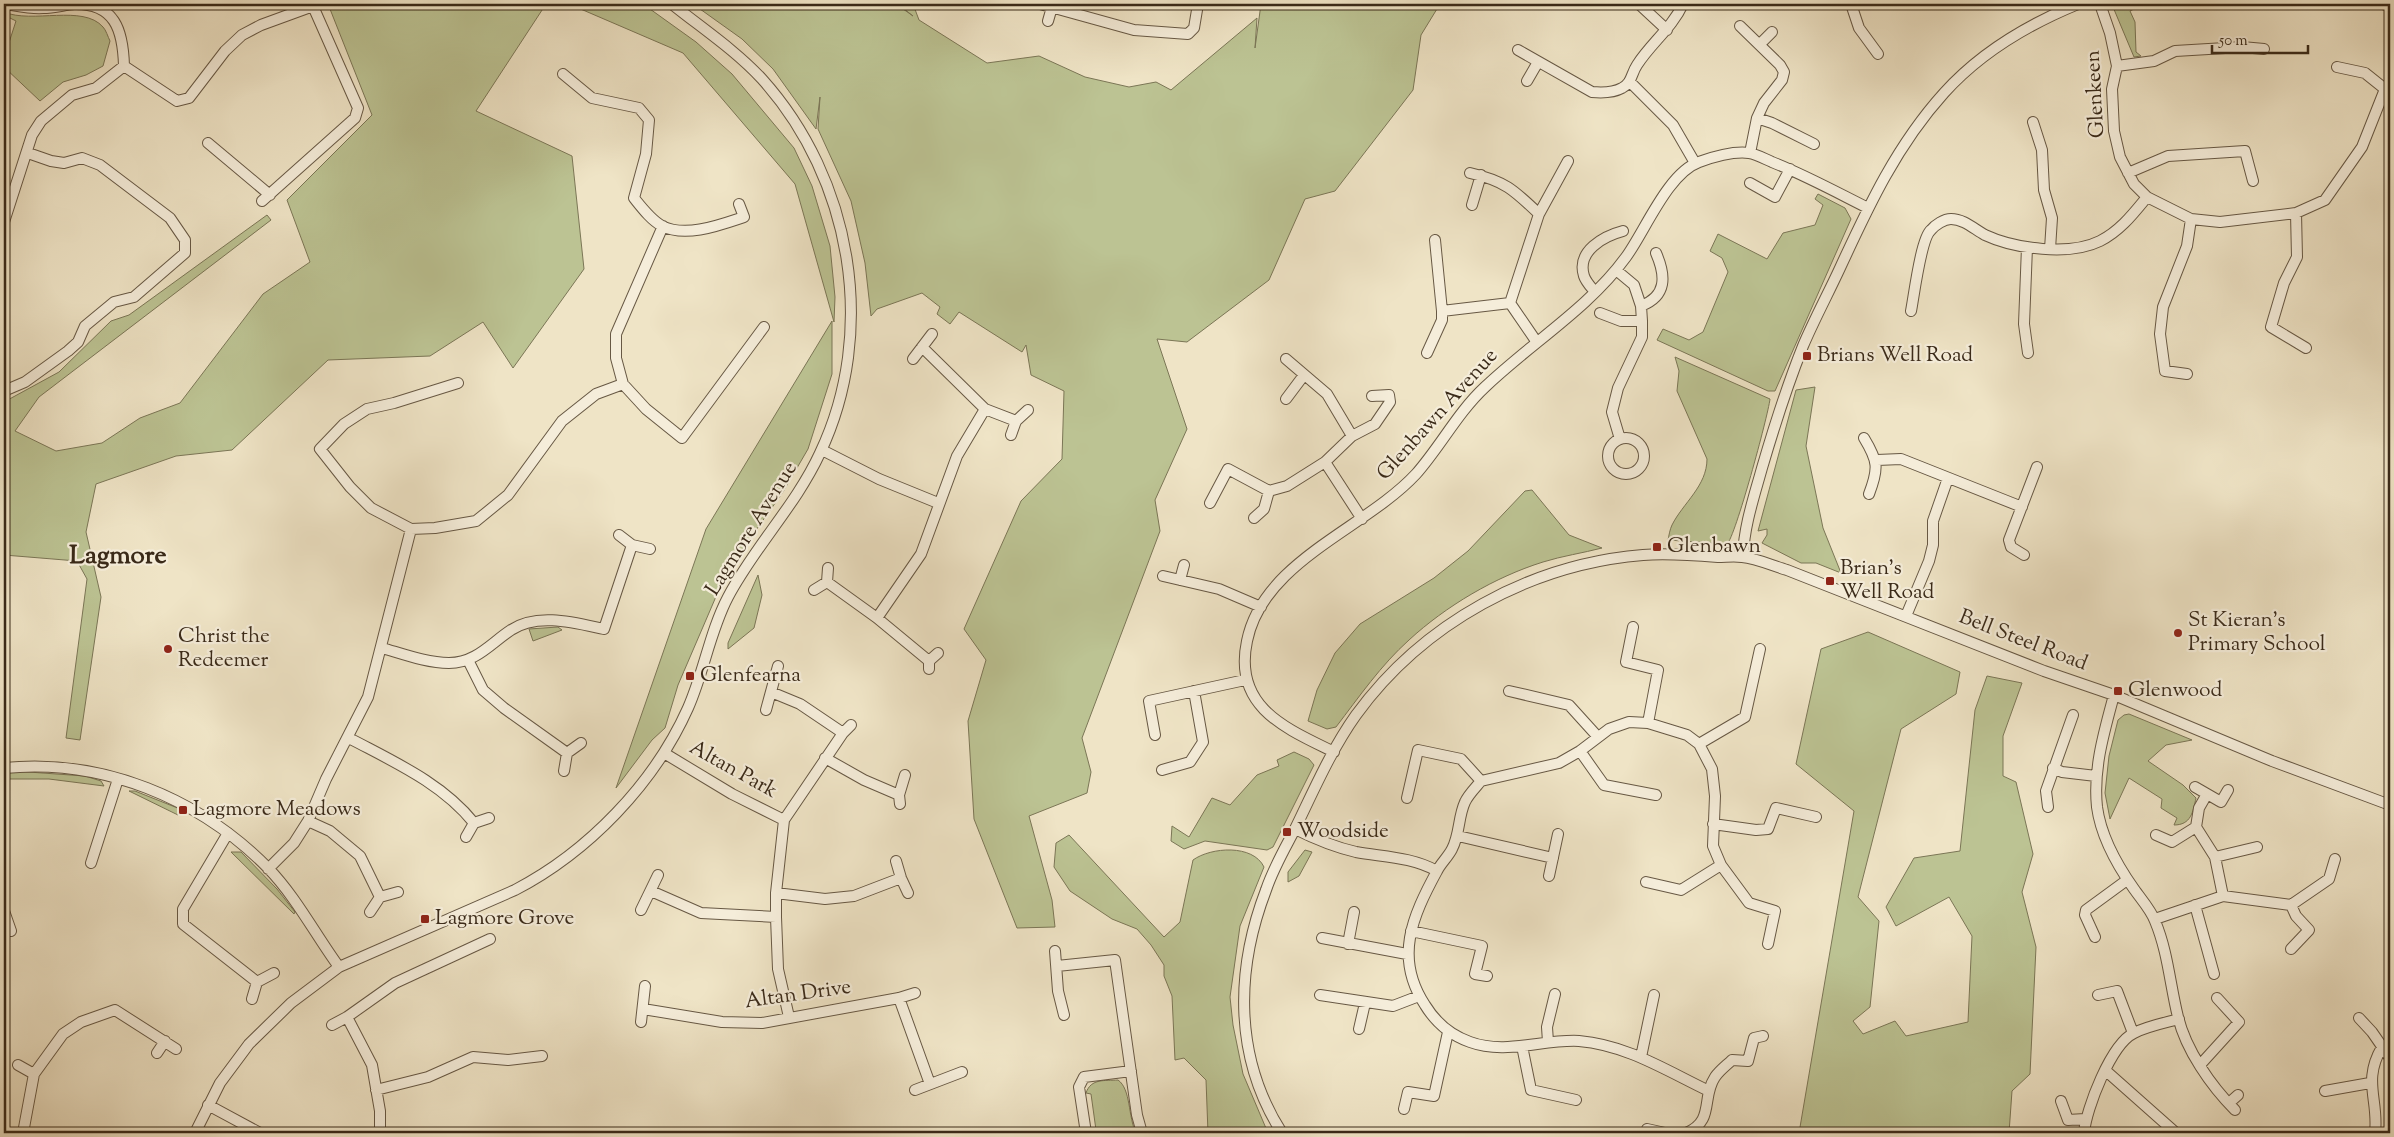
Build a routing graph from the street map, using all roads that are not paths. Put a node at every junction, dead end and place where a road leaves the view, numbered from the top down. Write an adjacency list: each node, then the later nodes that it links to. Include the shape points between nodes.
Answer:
1 (5, 4): 23 (street, via 44,8 96,5 115,20 123,44)
2 (672, 4): 90 (street, Lagmore Avenue, via 721,40 777,96 817,158 836,210 849,273 852,326 834,418)
3 (1040, 4): 13 (street)
4 (1198, 4): 13 (street, via 1194,28 1188,34 1134,30)
5 (1639, 4): 16 (street)
6 (1683, 4): 16 (street)
7 (1852, 4): 21 (street, via 1859,28)
8 (2078, 4): 48 (street, via 2032,25 1998,46 1945,92 1898,153)
9 (2100, 4): 24 (street, Glenkeen)
10 (2382, 4): 12 (street)
11 (312, 5): 23 (street, via 242,35 226,50 189,98 177,101); 43 (street, via 358,108 355,118)
12 (2390, 6)
13 (1052, 7): 14 (street)
14 (1048, 21)
15 (1740, 26): 18 (street)
16 (1667, 30): 28 (street, via 1636,66)
17 (1772, 32): 18 (street)
18 (1760, 44): 29 (street, via 1784,72)
19 (2264, 49): 24 (street, via 2175,50 2154,60)
20 (1518, 50): 22 (street)
21 (1878, 54)
22 (1538, 62): 27 (street); 28 (street, via 1592,92 1606,93)
23 (124, 66): 33 (street, via 96,88 72,95 52,110 32,135)
24 (2117, 66): 39 (street, Glenkeen, via 2112,89 2114,130 2120,157)
25 (2337, 67): 49 (street, Glenkeen, via 2365,73 2385,88 2362,147 2325,200)
26 (562, 74): 53 (street, via 592,98 639,108 650,120 646,154 634,198 648,215)
27 (1527, 81)
28 (1630, 82): 36 (street, via 1673,125)
29 (1757, 118): 32 (street); 34 (street)
30 (2033, 122): 57 (street, via 2042,150 2044,190 2052,218)
31 (208, 144): 43 (street)
32 (1814, 144)
33 (28, 153): 52 (street); 80 (street, via 51,161 82,158 100,165 170,218 185,240 185,253 134,297 114,302 85,326 78,342 68,351 25,382)
34 (1750, 153): 36 (street, Glenbawn Avenue); 37 (street, Glenbawn Avenue)
35 (1568, 161): 50 (street)
36 (1696, 163): 59 (street, Glenbawn Avenue, via 1667,189)
37 (1790, 169): 42 (street, via 1775,197); 48 (street, Glenbawn Avenue)
38 (1470, 173): 40 (street)
39 (2128, 173): 41 (street, via 2168,156 2245,151); 44 (street, Glenkeen)
40 (1481, 176): 47 (street); 50 (street, via 1511,188)
41 (2253, 181)
42 (1750, 183)
43 (270, 195): 45 (street)
44 (2147, 197): 51 (street, Glenkeen); 57 (street, via 2124,225 2102,241 2071,250)
45 (262, 201)
46 (739, 204): 53 (street, via 744,218 714,227 684,231)
47 (1472, 205)
48 (1868, 208): 107 (street, via 1803,346 1783,401 1753,500)
49 (2296, 213): 51 (street, Glenkeen, via 2220,222); 71 (street, via 2297,257 2284,283 2271,327)
50 (1539, 214): 61 (street)
51 (2191, 219): 76 (street, via 2188,246 2163,307 2160,334 2165,371)
52 (4, 222)
53 (663, 226): 79 (street, via 616,334 616,358)
54 (1623, 232): 60 (street, via 1594,244 1587,254 1584,278)
55 (1435, 240): 63 (street)
56 (2027, 247): 57 (street); 64 (street, via 1986,235 1966,223 1950,219 1943,221 1929,231); 73 (street, via 2024,324)
57 (2050, 249)
58 (1656, 253): 62 (street, via 1662,266 1660,291 1653,301)
59 (1616, 270): 60 (street, Glenbawn Avenue); 62 (street, via 1634,285)
60 (1595, 292): 69 (street, Glenbawn Avenue)
61 (1510, 303): 63 (street); 69 (street)
62 (1641, 306): 66 (street)
63 (1442, 311): 72 (street, via 1442,320)
64 (1911, 311)
65 (1600, 313): 66 (street, via 1621,321)
66 (1642, 320): 89 (street, via 1642,337 1618,388 1612,412)
67 (764, 327): 79 (street, via 682,438 646,409)
68 (932, 334): 70 (street)
69 (1536, 341): 101 (street, Glenbawn Avenue, via 1482,390 1417,473)
70 (922, 347): 74 (street); 83 (street)
71 (2306, 348)
72 (1427, 353)
73 (2028, 353)
74 (913, 359)
75 (1286, 359): 77 (street)
76 (2187, 374)
77 (1304, 375): 82 (street); 87 (street, via 1327,394)
78 (458, 383): 102 (street, via 394,404 367,409 344,424 320,449 371,508)
79 (623, 384): 102 (street, via 596,394 562,422 508,495 476,520)
80 (4, 391)
81 (1372, 396): 87 (street, via 1389,395 1390,402 1375,424)
82 (1286, 399)
83 (985, 409): 85 (street); 97 (street, via 957,456)
84 (1028, 410): 85 (street)
85 (1016, 421): 86 (street)
86 (1011, 435)
87 (1352, 436): 92 (street)
88 (1864, 438): 91 (street)
89 (1620, 439)
90 (822, 450): 97 (street, via 879,479); 141 (street, Lagmore Avenue, via 794,501 727,598 688,709)
91 (1877, 460): 94 (street, via 1901,459); 96 (street, via 1876,478)
92 (1325, 462): 95 (street, via 1287,486); 101 (street)
93 (2037, 467): 99 (street)
94 (1948, 478): 99 (street); 115 (street, via 1933,521 1929,561)
95 (1269, 491): 98 (street, via 1228,469); 100 (street, via 1264,509)
96 (1869, 494)
97 (938, 503): 116 (street, via 921,554)
98 (1210, 503)
99 (2022, 507): 106 (street, via 2009,540 2011,547)
100 (1254, 518)
101 (1362, 519): 114 (street, Glenbawn Avenue, via 1305,557 1287,573)
102 (410, 529): 118 (street)
103 (620, 535): 104 (street)
104 (632, 544): 105 (street); 121 (street, via 604,629 568,621 530,622 512,629)
105 (650, 549)
106 (2024, 555)
107 (1743, 556): 115 (street, Bell Steel Road); 139 (street, Bell Steel Road, via 1662,554 1602,560 1527,582 1497,596 1432,637 1409,657 1356,715)
108 (1184, 565): 111 (street)
109 (828, 568): 112 (street)
110 (1163, 576): 111 (street)
111 (1180, 580): 114 (street, via 1219,589)
112 (827, 582): 113 (street); 116 (street)
113 (814, 590)
114 (1261, 607): 123 (street, Glenbawn Avenue, via 1247,641)
115 (1906, 616): 127 (street, Bell Steel Road)
116 (877, 618): 120 (street, via 930,665)
117 (1633, 626): 130 (street, via 1626,662 1658,670)
118 (382, 648): 121 (street, via 415,658 449,663); 135 (street, via 368,697)
119 (1760, 649): 137 (street, via 1745,718)
120 (938, 653)
121 (468, 660): 140 (street, via 483,690)
122 (778, 666): 125 (street)
123 (1245, 680): 124 (street); 139 (street, via 1260,707 1273,720)
124 (1194, 691): 133 (street, via 1149,701); 145 (street, via 1203,742 1190,762)
125 (771, 692): 128 (street); 132 (street, via 800,704)
126 (1509, 692): 134 (street, via 1569,705)
127 (2114, 695): 148 (street); 156 (street, Bell Steel Road, via 2272,761)
128 (766, 710)
129 (2073, 715): 144 (street)
130 (1648, 723): 134 (street, via 1628,722 1609,728); 137 (street, via 1687,734)
131 (852, 725): 132 (street)
132 (843, 734): 142 (street)
133 (1155, 735)
134 (1598, 737): 138 (street)
135 (349, 738): 161 (street); 162 (street, via 419,775 462,808)
136 (581, 743): 140 (street)
137 (1699, 744): 163 (street, via 1712,769 1715,796)
138 (1580, 750): 150 (street, via 1559,763); 154 (street, via 1604,785)
139 (1334, 752): 165 (street, Bell Steel Road)
140 (568, 753): 146 (street)
141 (664, 753): 160 (street, Altan Park, via 732,794); 210 (street, Lagmore Avenue, via 610,819 542,875)
142 (825, 758): 147 (street, via 900,800); 160 (street)
143 (4, 768): 149 (street, via 53,766)
144 (2053, 768): 148 (street); 157 (street, via 2046,791)
145 (1162, 770)
146 (564, 771)
147 (905, 775)
148 (2096, 776): 183 (street, via 2102,828)
149 (118, 778): 166 (street, via 182,803); 176 (street)
150 (1480, 781): 155 (street, via 1461,759 1418,750); 169 (street, via 1465,802)
151 (2195, 787): 153 (street)
152 (2228, 790): 153 (street, via 2221,802)
153 (2207, 794): 164 (street, via 2199,808)
154 (1656, 795)
155 (1407, 798)
156 (2390, 805)
157 (2048, 807)
158 (1816, 817): 163 (street, via 1776,808 1768,829)
159 (489, 818): 162 (street)
160 (784, 820): 187 (street)
161 (308, 821): 178 (street, via 294,843); 190 (street, via 330,831 360,856)
162 (474, 823): 170 (street)
163 (1713, 824): 177 (street, via 1713,846)
164 (2196, 827): 168 (street, via 2172,842); 172 (street)
165 (1295, 829): 179 (street, via 1323,844 1421,862); 273 (street, Bell Steel Road, via 1266,888 1255,922 1246,957 1243,992 1246,1041 1253,1072)
166 (228, 833): 178 (street); 214 (street, via 183,910 183,924)
167 (1558, 834): 173 (street)
168 (2156, 835)
169 (1458, 836): 173 (street); 179 (street)
170 (466, 837)
171 (2257, 847): 172 (street)
172 (2215, 857): 189 (street)
173 (1553, 858): 181 (street)
174 (2335, 859): 192 (street, via 2329,878)
175 (896, 861): 182 (street)
176 (91, 863)
177 (1721, 866): 184 (street, via 1681,890); 205 (street, via 1749,903 1775,911)
178 (268, 868): 210 (street)
179 (1438, 870): 200 (street)
180 (658, 875): 185 (street)
181 (1549, 876)
182 (901, 878): 187 (street, via 854,896 824,899); 188 (street)
183 (2127, 880): 198 (street); 201 (street, via 2086,910 2085,915)
184 (1646, 882)
185 (651, 891): 193 (street); 197 (street, via 701,913)
186 (398, 892): 190 (street)
187 (776, 893): 197 (street)
188 (908, 893)
189 (2223, 896): 191 (street); 192 (street)
190 (380, 897): 195 (street)
191 (2195, 905): 198 (street); 212 (street)
192 (2291, 905): 206 (street, via 2309,930)
193 (641, 910)
194 (4, 911): 199 (street)
195 (370, 912)
196 (1354, 912): 204 (street)
197 (776, 916): 229 (street, via 778,969)
198 (2155, 919): 231 (street, via 2166,955)
199 (11, 931)
200 (1411, 931): 208 (street); 213 (street, via 1482,946 1475,974)
201 (2095, 937)
202 (1322, 938): 204 (street)
203 (490, 939): 228 (street, via 395,983)
204 (1348, 944): 208 (street)
205 (1768, 944)
206 (2291, 949)
207 (1055, 951): 209 (street)
208 (1407, 954): 221 (street, via 1409,977)
209 (1057, 966): 227 (street, via 1058,991); 250 (street, via 1114,955)
210 (339, 967): 262 (street, Lagmore Avenue, via 290,1003 249,1044)
211 (274, 974): 214 (street)
212 (2214, 974)
213 (1488, 976)
214 (257, 982): 224 (street)
215 (645, 986): 226 (street)
216 (915, 993): 222 (street, Altan Drive)
217 (1320, 994): 225 (street)
218 (1555, 994): 239 (street, via 1547,1027)
219 (1654, 994): 245 (street)
220 (2098, 995): 236 (street, via 2117,991)
221 (1419, 996): 225 (street, via 1393,1006); 235 (street)
222 (900, 998): 229 (street, Altan Drive); 254 (street)
223 (2217, 998): 248 (street, via 2239,1022)
224 (252, 999)
225 (1365, 1003): 234 (street)
226 (642, 1009): 229 (street, Altan Drive, via 722,1022 762,1023); 232 (street)
227 (1064, 1015)
228 (347, 1017): 233 (street); 255 (street, via 372,1065)
229 (789, 1017)
230 (2359, 1018): 241 (street)
231 (2178, 1019): 236 (street); 248 (street)
232 (641, 1022)
233 (332, 1025)
234 (1359, 1029)
235 (1448, 1032): 240 (street, via 1472,1043); 263 (street, via 1434,1096 1408,1092)
236 (2133, 1033): 249 (street, via 2116,1051)
237 (1763, 1036): 257 (street, via 1754,1038 1748,1060 1732,1060 1715,1076)
238 (165, 1042): 242 (street); 243 (street); 252 (street, via 115,1010 81,1022 63,1034)
239 (1548, 1042): 240 (street); 245 (street, via 1580,1041 1617,1048)
240 (1522, 1046): 260 (street, via 1531,1090)
241 (2382, 1047): 246 (street); 253 (street, via 2374,1059)
242 (176, 1049)
243 (157, 1053)
244 (542, 1056): 255 (street, via 508,1060 474,1057 428,1077)
245 (1641, 1057): 257 (street)
246 (2390, 1058)
247 (18, 1065): 252 (street)
248 (2200, 1065): 259 (street, via 2232,1106)
249 (2105, 1070): 264 (street); 277 (street)
250 (1131, 1071): 271 (street, via 1084,1077 1079,1087); 272 (street)
251 (962, 1072): 254 (street)
252 (34, 1074): 267 (street)
253 (2370, 1083): 258 (street); 278 (street)
254 (930, 1084): 256 (street)
255 (376, 1090): 270 (street)
256 (915, 1090)
257 (1709, 1091): 266 (street, via 1705,1116)
258 (2325, 1092)
259 (2238, 1095)
260 (1576, 1100)
261 (2061, 1100): 264 (street, via 2068,1120)
262 (208, 1105): 268 (street, Lagmore Avenue); 269 (street)
263 (1404, 1109)
264 (2085, 1119): 276 (street)
265 (1647, 1129): 274 (street)
266 (1698, 1131): 275 (street)
267 (23, 1133)
268 (195, 1133)
269 (260, 1133)
270 (380, 1133)
271 (1086, 1133)
272 (1142, 1133)
273 (1282, 1133)
274 (1665, 1133)
275 (1686, 1133)
276 (2084, 1133)
277 (2176, 1133)
278 (2375, 1133)

